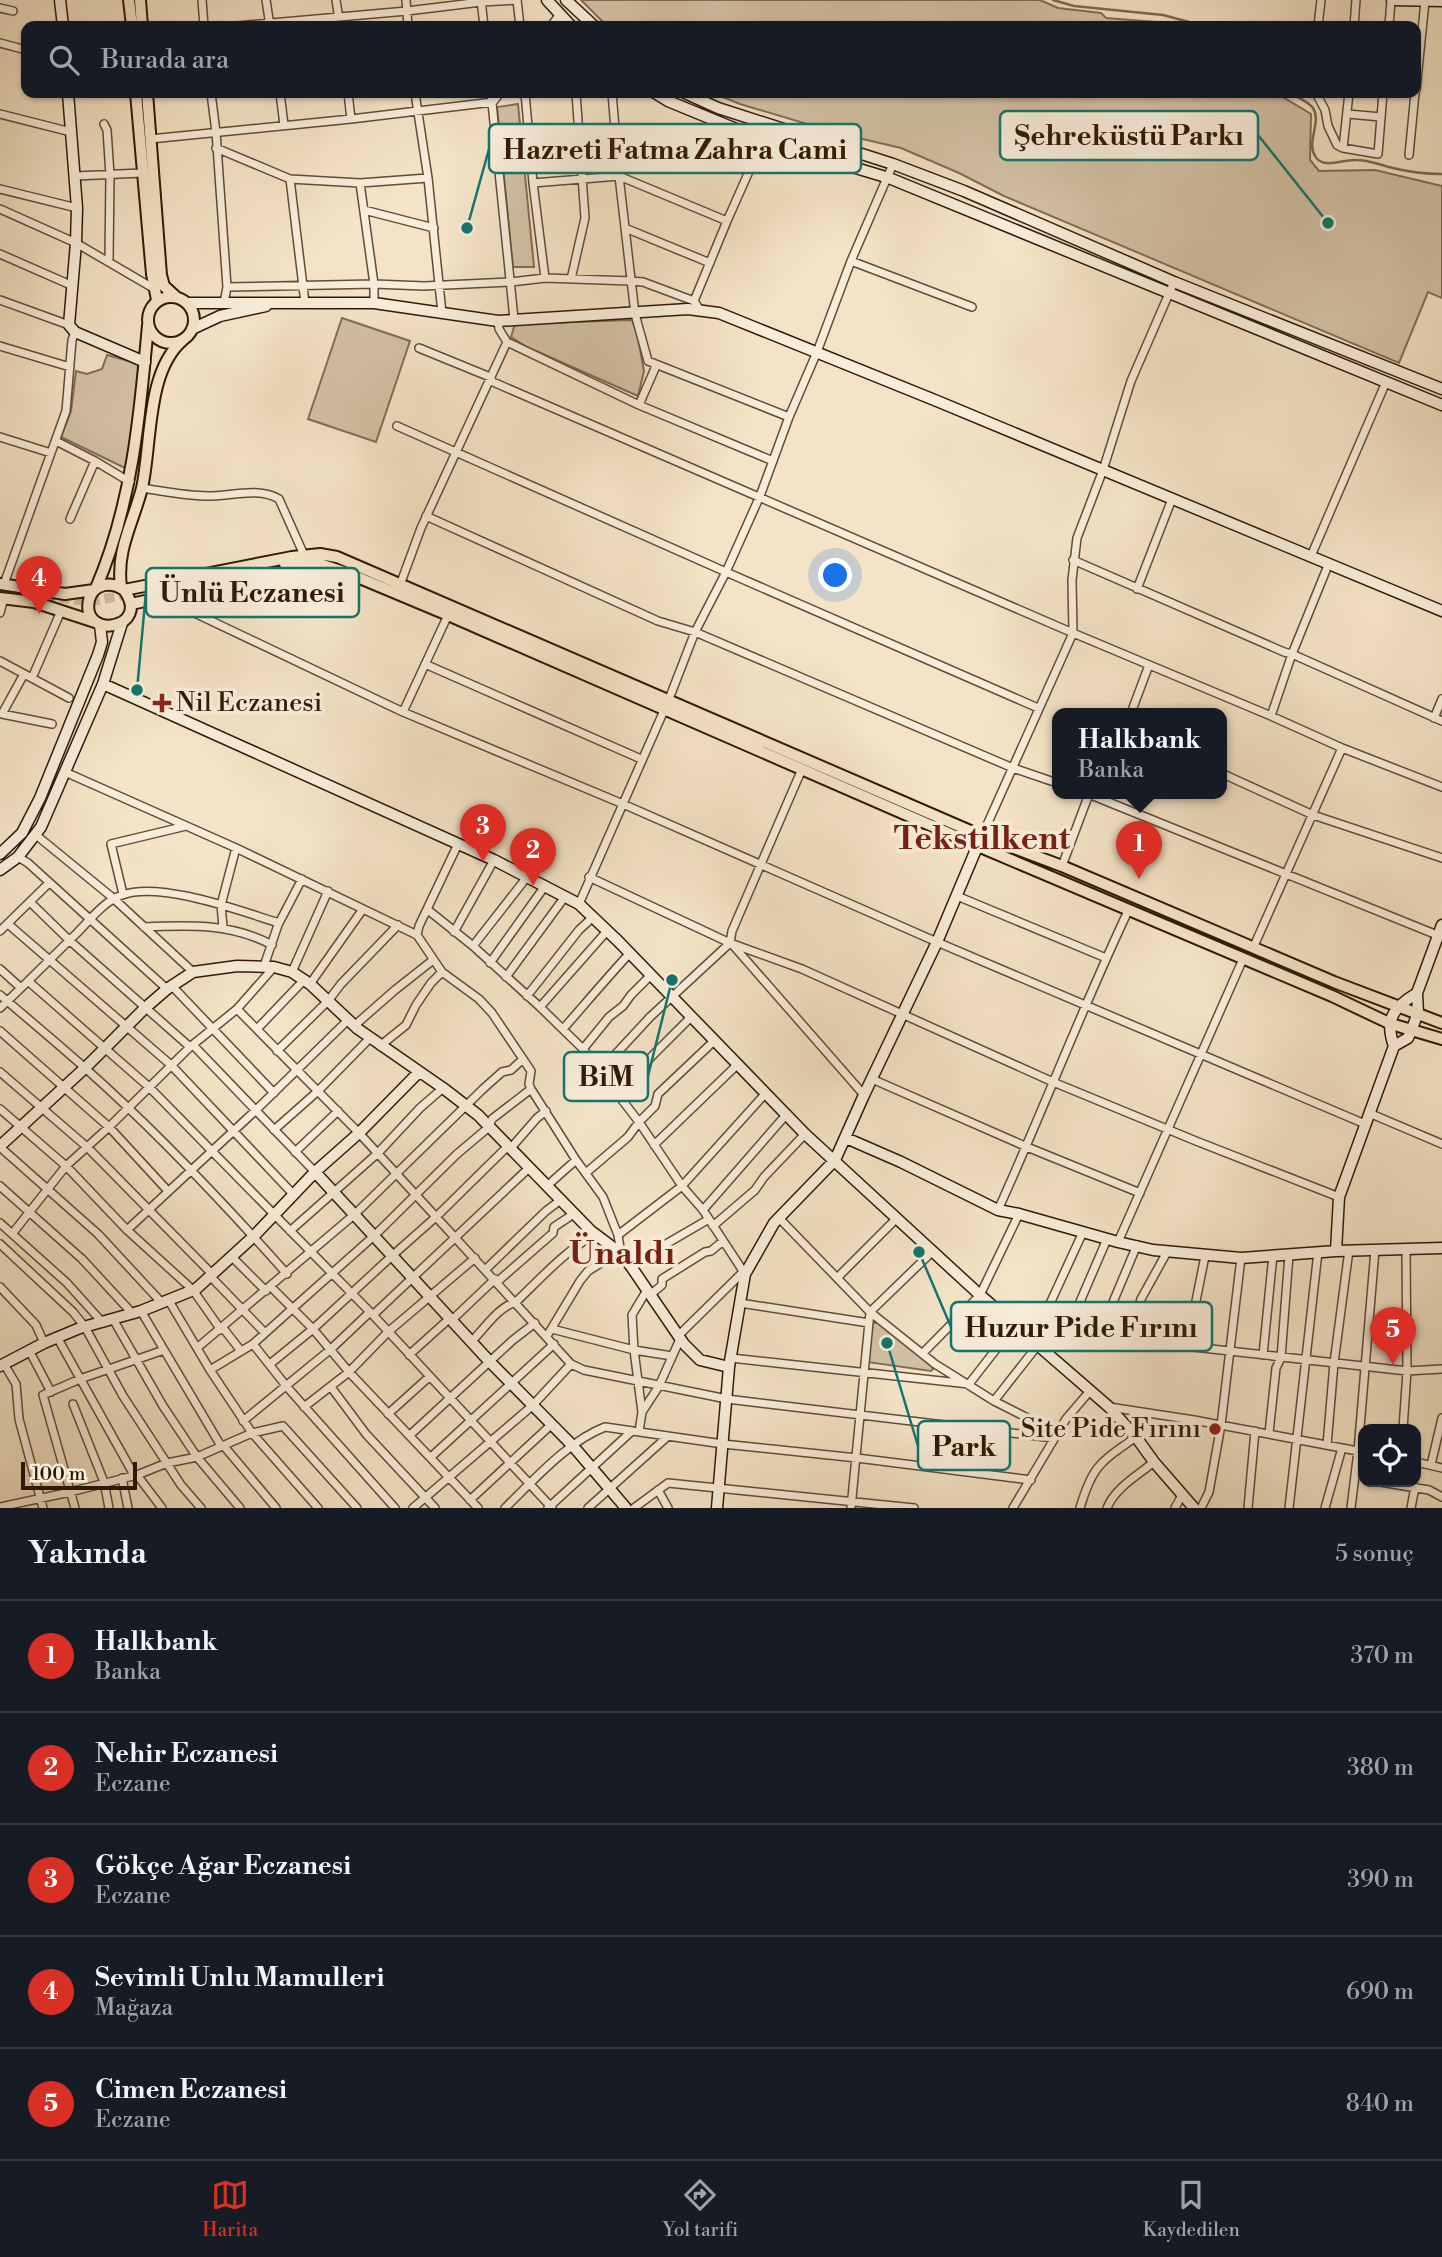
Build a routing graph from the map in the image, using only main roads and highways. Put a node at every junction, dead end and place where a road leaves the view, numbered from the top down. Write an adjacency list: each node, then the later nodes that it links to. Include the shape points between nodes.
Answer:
1 (129, 0): 3 (main road)
2 (140, 0): 4 (main road)
3 (131, 21)
4 (142, 21)
5 (136, 98): 8 (main road)
6 (147, 98): 7 (main road, via 161,275 164,286)
7 (176, 297): 8 (main road); 10 (main road, via 188,303 194,316 192,329)
8 (157, 300): 9 (main road, via 147,316)
9 (148, 325): 10 (main road, via 161,341); 16 (main road, via 130,482)
10 (183, 340): 15 (main road, via 172,349 156,393 141,488 120,555)
11 (320, 554): 12 (main road); 15 (main road); 21 (main road, via 400,584)
12 (281, 564): 13 (main road); 17 (main road)
13 (332, 568): 19 (main road, via 282,571); 21 (main road)
14 (2, 584): 16 (main road, via 65,594)
15 (122, 588): 16 (main road, via 104,584); 19 (main road)
16 (95, 589): 20 (main road, via 88,602)
17 (144, 591)
18 (2, 598): 20 (main road, via 34,602)
19 (131, 604): 20 (main road, via 122,623 109,627)
20 (98, 623)
21 (666, 704): 22 (main road); 22 (main road, via 802,769)
22 (980, 841): 23 (main road, via 1062,866); 24 (main road, via 1391,1024)
23 (1442, 1023)
24 (1442, 1039)

